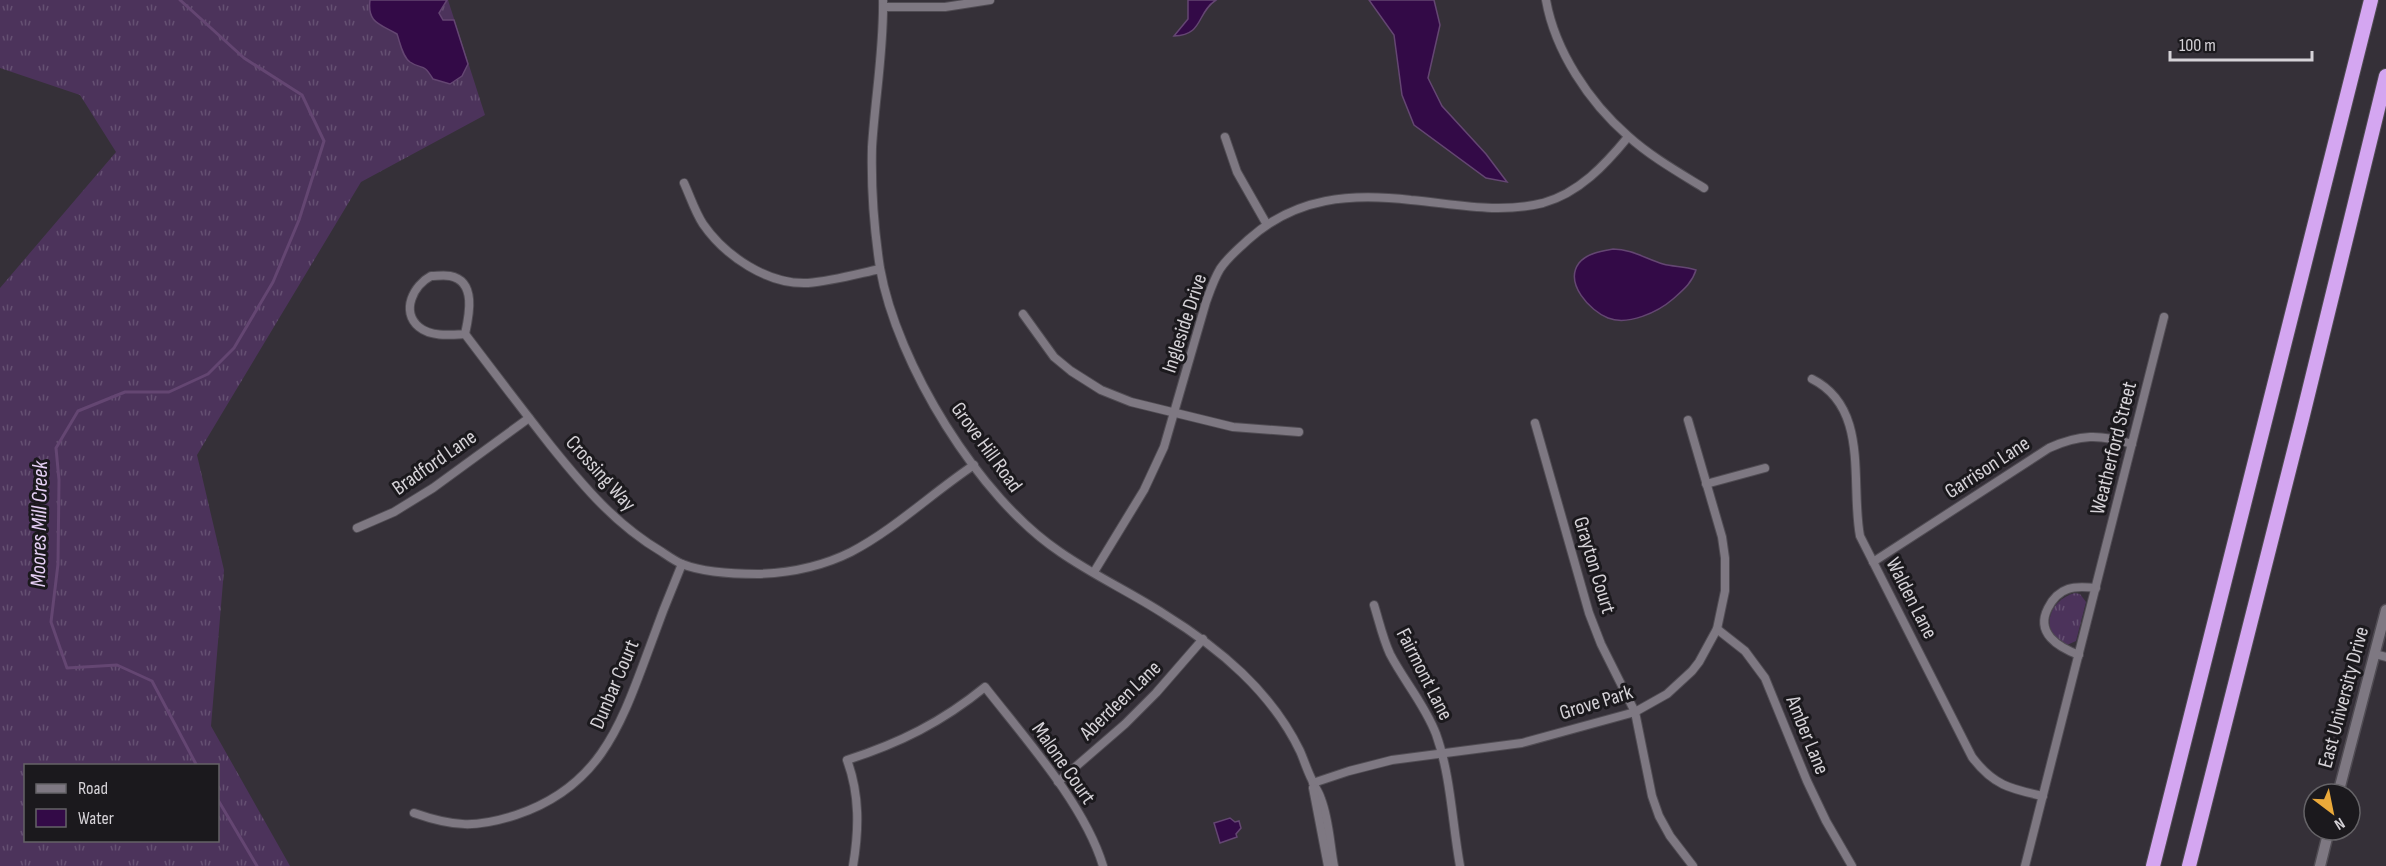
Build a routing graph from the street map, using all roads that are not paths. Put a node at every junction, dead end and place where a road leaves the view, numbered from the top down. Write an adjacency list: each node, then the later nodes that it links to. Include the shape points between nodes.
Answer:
1 (990, 0): 4 (street, via 945,7)
2 (1546, 0): 7 (street, via 1572,66 1604,112)
3 (2371, 0): 52 (highway)
4 (883, 3): 11 (street, Grove Hill Road, via 872,149)
5 (2386, 76): 53 (highway)
6 (1225, 137): 10 (street, via 1237,172)
7 (1628, 137): 9 (street); 10 (street, Ingleside Drive, via 1584,182 1544,202 1500,209 1345,197 1312,204)
8 (684, 183): 11 (street, via 703,224 727,250 755,269 808,283)
9 (1704, 188)
10 (1266, 223): 16 (street, Ingleside Drive, via 1226,261 1214,279)
11 (880, 269): 22 (street, Grove Hill Road, via 914,365 939,414)
12 (1023, 314): 16 (street, via 1046,348 1071,371 1101,390)
13 (2164, 317): 21 (street, Weatherford Street)
14 (465, 334): 14 (street, via 470,301 461,282 452,276 431,276 422,281 411,298 410,309 419,327 439,335); 17 (street, Crossing Way)
15 (1812, 379): 26 (street, Walden Lane, via 1834,394 1852,430 1857,519 1860,536)
16 (1174, 413): 20 (street, via 1247,430); 28 (street, Ingleside Drive, via 1164,447 1144,490)
17 (529, 418): 25 (street, Bradford Lane, via 433,488 394,512); 27 (street, Crossing Way, via 608,513)
18 (1688, 420): 24 (street, Grove Park)
19 (1535, 423): 36 (street, Grayton Court, via 1589,613)
20 (1299, 432)
21 (2132, 444): 26 (street, Garrison Lane, via 2094,436 2049,448); 29 (street, Weatherford Street)
22 (974, 465): 27 (street, Crossing Way, via 879,535 828,561 773,574 731,573); 28 (street, Grove Hill Road, via 1033,530 1059,552)
23 (1765, 468): 24 (street)
24 (1706, 484): 32 (street, Grove Park, via 1725,558 1725,591)
25 (357, 528)
26 (1873, 562): 41 (street, Walden Lane, via 1972,757 2005,787)
27 (682, 564): 42 (street, Dunbar Court, via 625,713 603,752 580,777 554,798 499,820 452,825)
28 (1094, 572): 33 (street, Grove Hill Road)
29 (2096, 588): 34 (street, Weatherford Street); 34 (street, via 2069,588 2058,594 2044,615 2044,627 2057,645)
30 (1374, 605): 37 (street, Fairmont Lane, via 1391,655 1427,714)
31 (2386, 610): 35 (main road, East University Drive)
32 (1717, 629): 36 (street, Grove Park, via 1692,671 1667,694); 50 (street, Amber Lane, via 1745,651 1765,678 1807,781)
33 (1203, 639): 38 (street, Aberdeen Lane, via 1125,724); 40 (street, Grove Hill Road, via 1259,690 1299,750)
34 (2079, 655): 41 (street, Weatherford Street)
35 (2380, 656): 39 (main road, East University Drive)
36 (1635, 712): 37 (street, Grove Park, via 1522,743); 49 (street, Grayton Court, via 1659,816)
37 (1442, 753): 40 (street, Grove Park, via 1392,760); 48 (street, Fairmont Lane)
38 (1058, 782): 44 (street, Malone Court, via 985,687 930,727 847,760 856,782); 45 (street, Malone Court)
39 (2342, 782)
40 (1313, 783): 46 (street, Grove Hill Road); 47 (street, Grove Hill Road, via 1322,800)
41 (2043, 796): 51 (street, Weatherford Street)
42 (414, 813)
43 (2326, 842): 54 (main road)
44 (853, 866)
45 (1103, 866)
46 (1328, 866)
47 (1334, 866)
48 (1460, 866)
49 (1693, 866)
50 (1852, 866)
51 (2025, 866)
52 (2153, 866)
53 (2189, 866)
54 (2320, 866)

